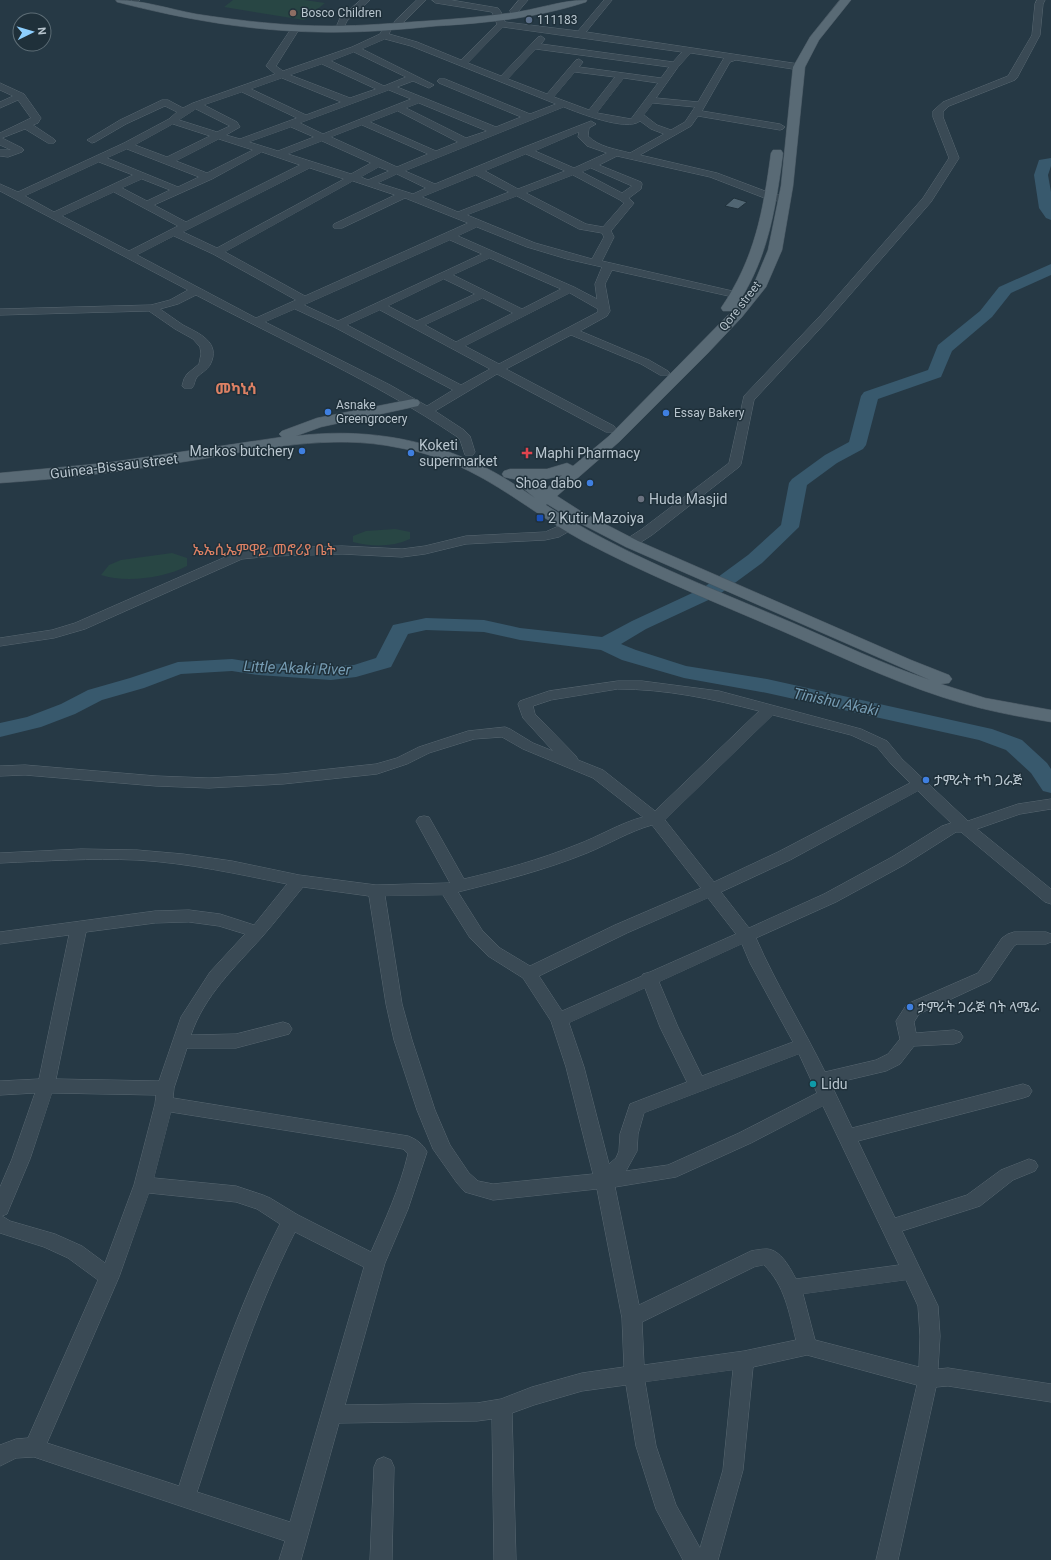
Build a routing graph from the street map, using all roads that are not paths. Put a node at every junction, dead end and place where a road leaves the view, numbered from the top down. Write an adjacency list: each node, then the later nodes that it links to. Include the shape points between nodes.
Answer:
1 (121, 0): 16 (main road, via 180,14)
2 (135, 0): 15 (main road, via 184,11 241,19)
3 (366, 0): 15 (street, via 343,20)
4 (422, 0): 17 (street)
5 (436, 0): 14 (street, via 495,10)
6 (524, 0): 13 (street)
7 (565, 0): 13 (main road)
8 (582, 0): 14 (main road, via 548,10)
9 (608, 0): 19 (street)
10 (835, 0): 28 (main road, Qore street, via 807,31)
11 (846, 0): 28 (main road, Qore street)
12 (1041, 0): 151 (street, via 1036,35 1012,78 946,104 938,110 938,117 954,158 927,200 824,318 748,399 735,464)
13 (514, 11): 14 (main road)
14 (499, 19): 17 (main road); 18 (street); 26 (street)
15 (341, 25): 17 (main road)
16 (296, 28): 17 (main road); 31 (street, via 271,66)
17 (390, 29): 21 (street); 26 (street, via 393,37)
18 (548, 30): 19 (street); 20 (street)
19 (580, 34): 22 (street)
20 (534, 46): 23 (street); 34 (street)
21 (355, 49): 25 (street); 33 (street)
22 (688, 51): 24 (street); 27 (street)
23 (586, 54): 27 (street); 30 (street)
24 (733, 58): 28 (street); 53 (street, via 727,60)
25 (322, 60): 31 (street); 40 (street)
26 (462, 64): 29 (street)
27 (675, 65): 36 (street)
28 (794, 66): 64 (main road, Qore street); 104 (main road, Qore street)
29 (471, 68): 34 (street); 35 (street)
30 (574, 69): 32 (street); 44 (street)
31 (282, 75): 39 (street); 48 (street)
32 (621, 76): 36 (street); 55 (street)
33 (413, 78): 37 (street); 40 (street)
34 (502, 80): 41 (street)
35 (442, 81): 37 (street); 46 (street)
36 (664, 81): 47 (street)
37 (429, 85): 42 (street)
38 (0, 86): 43 (street)
39 (242, 88): 49 (street); 58 (street)
40 (387, 88): 42 (street); 48 (street)
41 (507, 89): 44 (street); 46 (street)
42 (407, 94): 45 (street)
43 (21, 96): 51 (street); 63 (street, via 36,118)
44 (548, 98): 50 (street)
45 (420, 99): 52 (street); 66 (street)
46 (486, 99): 57 (street)
47 (651, 100): 53 (street); 56 (street)
48 (348, 101): 58 (street)
49 (196, 104): 54 (street); 69 (street, via 234,124 235,128)
50 (564, 104): 55 (street); 57 (street)
51 (0, 105)
52 (400, 108): 61 (street); 75 (street)
53 (698, 109): 64 (street); 67 (street, via 688,124)
54 (183, 112): 60 (street); 71 (street, via 166,102)
55 (592, 114): 59 (street)
56 (639, 116): 59 (street, via 633,122); 67 (street, via 654,127)
57 (529, 117): 66 (street)
58 (305, 118): 62 (street)
59 (603, 118): 65 (street)
60 (172, 121): 69 (street); 76 (street)
61 (362, 122): 70 (street); 82 (street)
62 (291, 123): 70 (street); 74 (street)
63 (26, 125): 68 (street); 73 (street)
64 (780, 127): 104 (main road, Qore street)
65 (584, 128): 78 (street); 80 (street, via 583,137 590,144)
66 (494, 130): 75 (street)
67 (672, 133): 83 (street)
68 (0, 136)
69 (218, 136): 74 (street); 85 (street)
70 (324, 137): 81 (street); 86 (street)
71 (92, 140)
72 (0, 141): 79 (street, via 19,148 8,154)
73 (51, 142)
74 (241, 142): 77 (street)
75 (466, 142): 82 (street)
76 (127, 145): 84 (street); 85 (street)
77 (261, 149): 81 (street); 93 (street)
78 (525, 150): 90 (street); 91 (street)
79 (0, 153)
80 (615, 153): 83 (street); 88 (street)
81 (280, 154): 87 (street)
82 (435, 154): 89 (street)
83 (632, 156): 104 (street, via 713,175)
84 (98, 158): 92 (street); 101 (street)
85 (168, 161): 93 (street)
86 (380, 162): 89 (street); 94 (street)
87 (309, 164): 94 (street); 109 (street)
88 (591, 165): 91 (street); 103 (street, via 637,184 637,187)
89 (399, 170): 95 (street); 98 (street)
90 (477, 171): 98 (street); 100 (street)
91 (573, 171): 100 (street); 103 (street)
92 (140, 176): 97 (street); 99 (street)
93 (208, 177): 99 (street)
94 (353, 178): 95 (street); 114 (street)
95 (368, 183): 102 (street)
96 (0, 187): 101 (street)
97 (115, 188): 105 (street); 106 (street)
98 (435, 188): 102 (street)
99 (178, 190): 105 (street)
100 (518, 193): 107 (street); 111 (street, via 583,227)
101 (18, 196): 106 (street)
102 (409, 196): 107 (street); 110 (street)
103 (624, 198): 111 (street, via 629,203)
104 (778, 198): 123 (main road, Qore street, via 775,250 759,287)
105 (148, 204): 109 (street, via 152,209)
106 (55, 215): 115 (street)
107 (458, 215): 108 (street)
108 (476, 223): 113 (street); 117 (street, via 530,245 571,258)
109 (186, 226): 112 (street)
110 (338, 226)
111 (606, 231): 117 (street, via 608,237)
112 (175, 232): 114 (street); 115 (street)
113 (450, 236): 116 (street); 124 (street)
114 (217, 252): 124 (street)
115 (130, 254): 121 (street)
116 (490, 254): 119 (street); 120 (street)
117 (595, 262): 118 (street)
118 (608, 266): 123 (street); 126 (street, via 600,284)
119 (444, 275): 122 (street); 125 (street)
120 (570, 288): 126 (street); 129 (street)
121 (197, 290): 127 (street, via 174,302); 130 (street)
122 (482, 295): 129 (street); 132 (street)
123 (743, 298): 136 (main road, Qore street); 146 (main road, Qore street, via 703,350 614,439)
124 (299, 302): 130 (street); 131 (street)
125 (380, 306): 131 (street); 132 (street)
126 (603, 307): 133 (street, via 603,314)
127 (151, 308): 128 (street); 137 (street, via 203,340 207,346 205,364 192,374)
128 (0, 312)
129 (522, 313): 134 (street)
130 (256, 322): 139 (street)
131 (338, 325): 138 (street)
132 (416, 325): 134 (street)
133 (571, 331): 135 (street); 136 (street, via 645,362)
134 (456, 346): 135 (street)
135 (499, 369): 138 (street); 141 (street, via 504,374)
136 (664, 373): 141 (main road, Qore street)
137 (188, 386)
138 (461, 390): 140 (street)
139 (413, 403): 140 (street); 142 (main road, via 317,423)
140 (427, 411): 143 (street, via 460,433 466,439)
141 (610, 428): 146 (main road, Qore street)
142 (287, 434): 143 (main road, via 348,429 374,430 433,441); 144 (main road, via 112,461)
143 (469, 452): 145 (main road)
144 (0, 470)
145 (510, 474): 146 (main road); 148 (main road)
146 (567, 474): 148 (main road, Qore street); 149 (main road, via 558,496)
147 (0, 478): 148 (main road, Guinea-Bissau street, via 115,468 298,439 339,437 396,442 435,452 456,459)
148 (538, 499): 149 (main road); 150 (main road, Guinea-Bissau street)
149 (565, 508): 151 (main road)
150 (568, 526): 152 (main road, Guinea-Bissau street, via 672,579); 153 (street, via 544,536 466,540 402,553 342,550 239,555 80,626 54,634)
151 (630, 543): 152 (main road, via 685,567)
152 (749, 603): 154 (main road, via 942,679 990,693); 156 (main road, via 908,680 997,707)
153 (0, 642)
154 (1051, 703)
155 (769, 710): 157 (street, via 719,696 642,685 594,688 549,696 525,704 528,715); 159 (street, via 856,732 882,744); 161 (street)
156 (1051, 716)
157 (578, 764): 158 (street, via 528,746 505,732 473,734 377,769 283,779 209,783 25,770); 161 (street, via 598,774)
158 (0, 771)
159 (919, 784): 163 (street); 167 (street, via 784,856)
160 (1049, 804): 163 (street, via 1018,809)
161 (656, 819): 166 (street, via 637,824 582,849 527,869); 167 (street)
162 (424, 821): 166 (street)
163 (965, 827): 169 (street); 172 (street, via 947,830 898,861 830,898)
164 (0, 858): 165 (street, via 81,854 168,858 232,867)
165 (299, 881): 168 (street); 171 (street)
166 (454, 888): 168 (street); 175 (street, via 476,934 494,952)
167 (711, 890): 172 (street); 175 (street, via 621,929)
168 (376, 891): 191 (street, via 402,1040 442,1149 463,1178 472,1187 493,1192)
169 (1051, 898)
170 (79, 927): 171 (street, via 155,917 189,916 220,920); 173 (street); 183 (street)
171 (257, 932): 181 (street, via 216,976 188,1022)
172 (746, 935): 176 (street); 182 (street, via 758,963)
173 (0, 938)
174 (1046, 938): 180 (street, via 1014,938 1008,942 984,977 913,1008 905,1022)
175 (529, 974): 177 (street)
176 (649, 978): 177 (street); 184 (street, via 669,1027)
177 (559, 1020): 191 (street, via 575,1067)
178 (283, 1029): 181 (street, via 236,1041)
179 (954, 1037): 180 (street)
180 (909, 1040): 186 (street, via 894,1059)
181 (181, 1042): 188 (street)
182 (803, 1045): 184 (street); 186 (street)
183 (46, 1086): 185 (street); 188 (street); 193 (street, via 21,1159)
184 (698, 1086): 191 (street, via 636,1109 629,1134 628,1151 622,1163)
185 (0, 1088)
186 (823, 1088): 189 (street); 191 (street, via 745,1138 670,1172)
187 (1023, 1091): 189 (street)
188 (165, 1096): 192 (street); 197 (street, via 408,1143 418,1152 415,1164 400,1209)
189 (846, 1137): 196 (street)
190 (1029, 1166): 196 (street, via 1007,1175 973,1200)
191 (604, 1180): 201 (street)
192 (143, 1185): 194 (street, via 236,1194 263,1203); 199 (street)
193 (0, 1209)
194 (291, 1221): 197 (street); 212 (street, via 275,1250 230,1363)
195 (0, 1223): 199 (street, via 4,1227 48,1240 75,1252)
196 (890, 1227): 198 (street)
197 (375, 1263): 208 (street)
198 (911, 1271): 200 (street); 205 (street, via 928,1306)
199 (109, 1277): 209 (street)
200 (790, 1288): 201 (street, via 777,1264 768,1257 751,1259); 202 (street)
201 (632, 1318): 204 (street)
202 (807, 1346): 203 (street); 205 (street)
203 (744, 1360): 204 (street); 218 (street, via 733,1470)
204 (634, 1374): 207 (street, via 582,1382 532,1396); 217 (street, via 646,1446 666,1509)
205 (928, 1379): 206 (street, via 948,1377); 219 (street)
206 (1051, 1393)
207 (502, 1408): 208 (street, via 477,1412); 216 (street)
208 (331, 1414): 213 (street)
209 (34, 1448): 210 (street, via 22,1446 7,1450); 212 (street)
210 (0, 1456)
211 (384, 1466): 215 (street)
212 (185, 1498): 213 (street)
213 (298, 1535): 214 (street)
214 (290, 1560)
215 (381, 1560)
216 (505, 1560)
217 (695, 1560)
218 (707, 1560)
219 (887, 1560)

